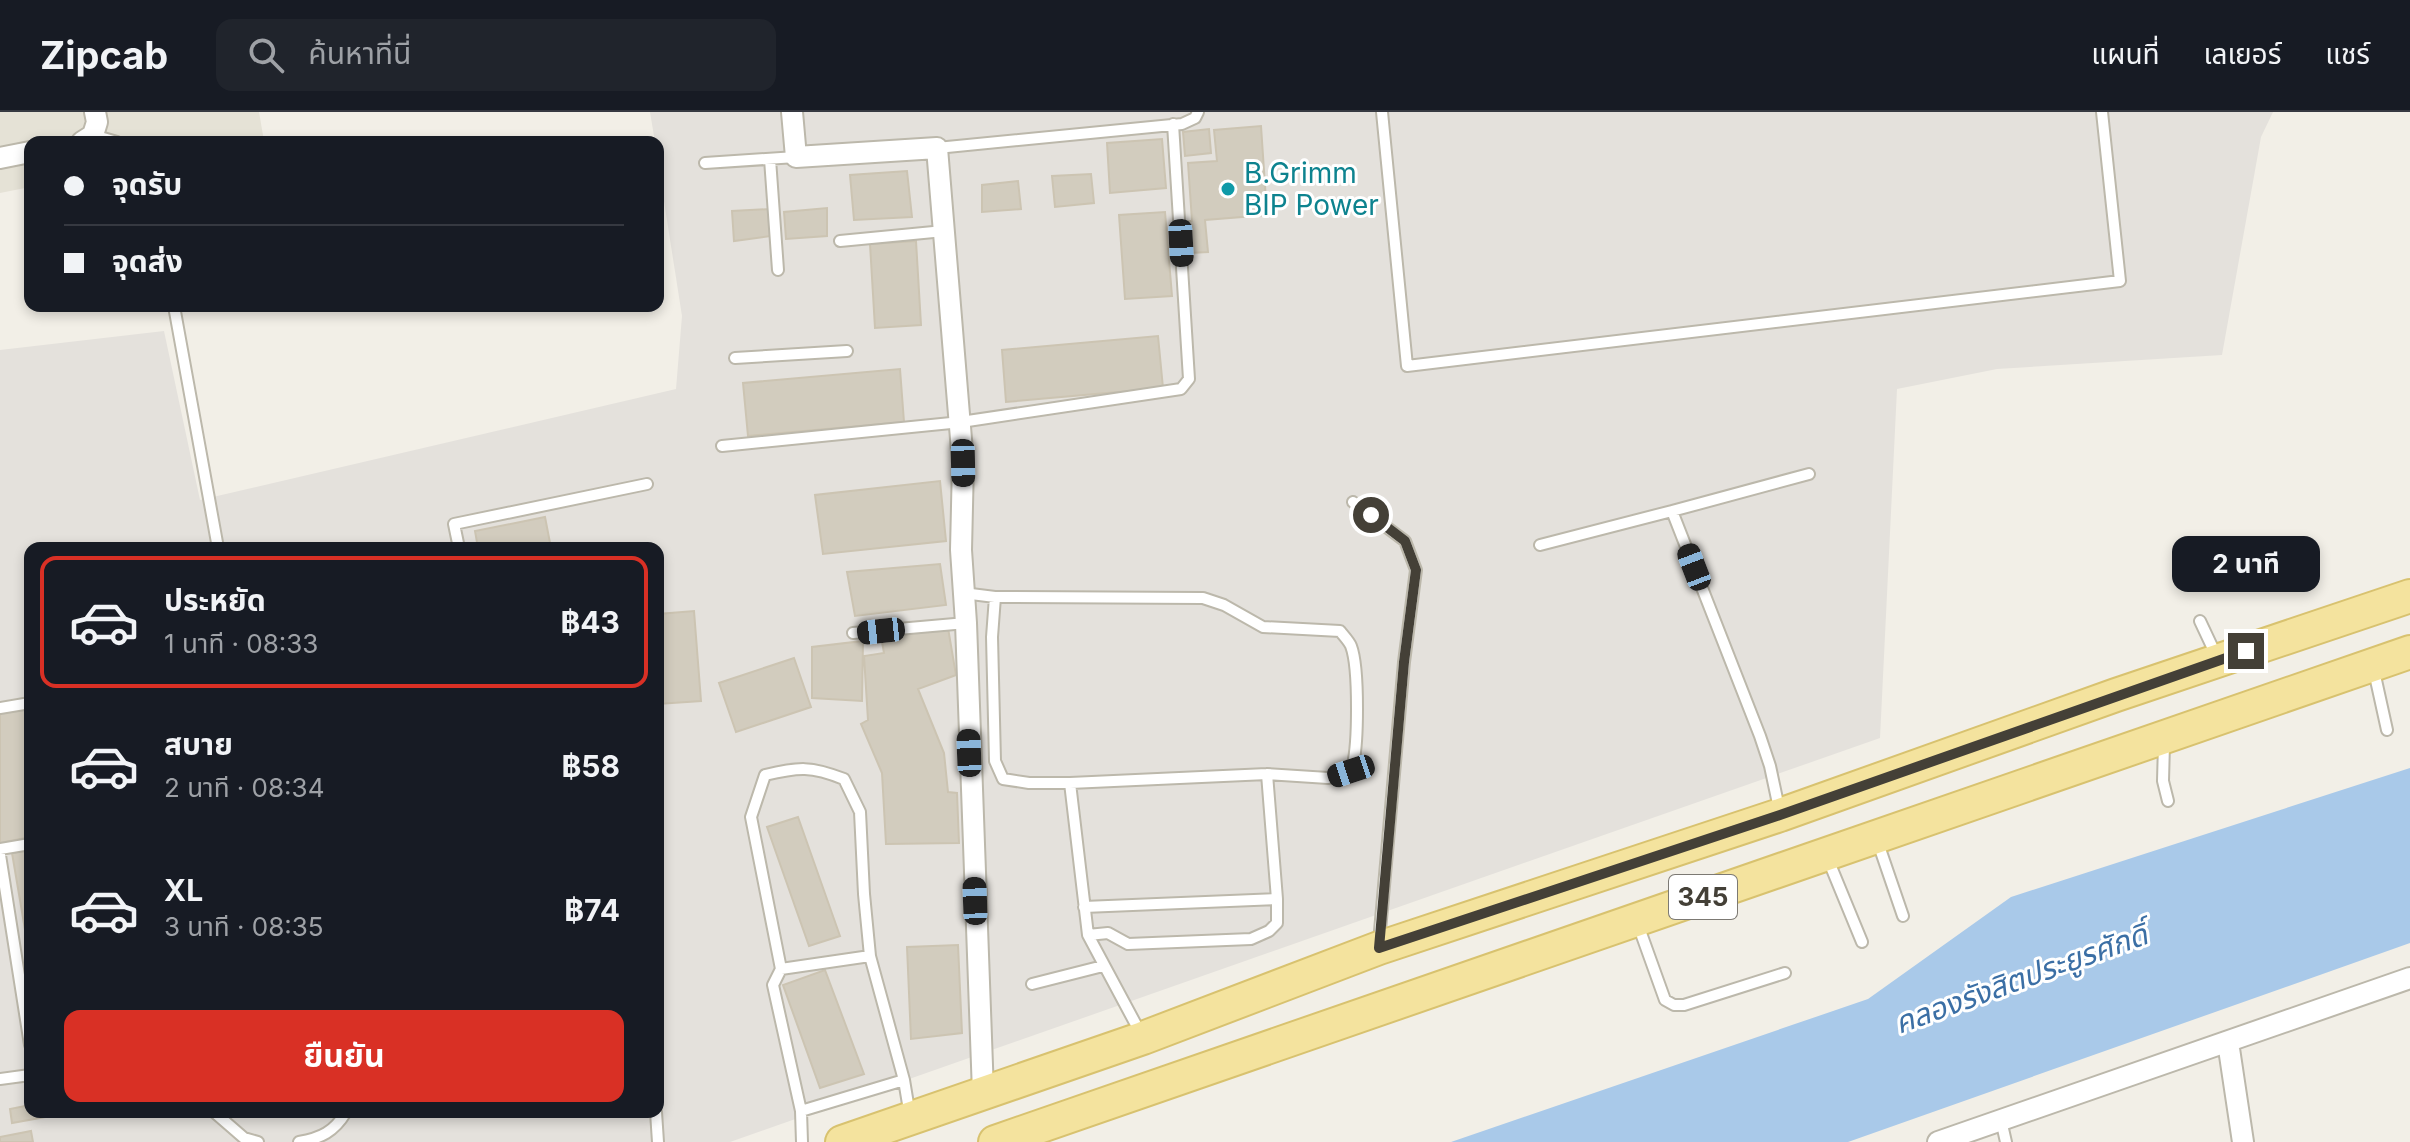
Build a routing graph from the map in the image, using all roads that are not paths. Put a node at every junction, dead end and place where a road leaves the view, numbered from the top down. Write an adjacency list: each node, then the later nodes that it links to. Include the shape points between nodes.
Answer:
1 (95, 112): 7 (street, via 97,122)
2 (792, 112): 10 (street)
3 (1198, 112): 6 (lane, via 1195,118)
4 (1382, 112): 5 (lane, via 1407,366 2120,281)
5 (2102, 112)
6 (1173, 124): 8 (lane); 20 (lane, via 1189,379 1181,389 1163,394)
7 (89, 136)
8 (937, 148): 10 (street); 14 (street)
9 (24, 153): 11 (street)
10 (796, 157): 12 (lane)
11 (0, 158)
12 (770, 159): 13 (lane); 16 (lane)
13 (705, 163)
14 (944, 231): 15 (lane); 20 (street)
15 (840, 241)
16 (778, 270)
17 (175, 312): 26 (lane)
18 (847, 351): 19 (lane)
19 (735, 358)
20 (961, 422): 21 (lane); 29 (street)
21 (722, 446)
22 (1809, 474): 25 (lane)
23 (647, 484): 27 (lane, via 454,524)
24 (1353, 502): 57 (lane, via 1405,541 1416,570)
25 (1672, 511): 28 (lane); 45 (lane, via 1760,736)
26 (217, 542)
27 (458, 542)
28 (1540, 545)
29 (963, 593): 31 (lane); 33 (street)
30 (2410, 596): 36 (main road, 345)
31 (995, 597): 42 (lane, via 1203,598 1263,627 1340,631 1351,645 1355,669 1357,756 1351,771 1328,778); 43 (lane, via 995,761 1003,779)
32 (2200, 621): 36 (lane)
33 (966, 623): 34 (lane); 70 (street)
34 (853, 633)
35 (2410, 652): 37 (main road, 345)
36 (2219, 661): 45 (main road, 345)
37 (2373, 665): 40 (lane); 41 (main road, 345)
38 (24, 704): 39 (lane)
39 (0, 708)
40 (2387, 730)
41 (2165, 738): 44 (lane, via 2163,781); 46 (main road, 345)
42 (1267, 774): 43 (lane); 51 (lane)
43 (1070, 783): 52 (lane)
44 (2168, 801)
45 (1780, 815): 57 (main road, 345)
46 (1876, 838): 50 (main road, 345); 53 (lane)
47 (24, 845): 48 (lane)
48 (0, 849)
49 (0, 855): 64 (lane)
50 (1827, 855): 54 (main road, 345); 56 (lane)
51 (1277, 899): 52 (lane); 55 (lane, via 1277,923 1251,939 1128,944 1108,933)
52 (1084, 907): 55 (lane)
53 (1903, 916)
54 (1636, 921): 61 (lane, via 1665,1000 1674,1005); 83 (main road, 345)
55 (1088, 935): 59 (lane)
56 (1862, 942)
57 (1379, 948): 65 (main road, 345)
58 (870, 956): 60 (lane); 60 (lane, via 860,812 844,779 817,769 791,769 765,775 751,817); 69 (lane)
59 (1103, 966): 63 (lane); 65 (lane)
60 (781, 969): 71 (lane, via 773,985)
61 (1785, 973)
62 (2410, 978): 66 (street)
63 (1032, 984)
64 (24, 1007)
65 (1143, 1038): 70 (main road, 345)
66 (2228, 1042): 76 (street); 86 (street)
67 (24, 1076): 68 (lane)
68 (0, 1079)
69 (904, 1080): 71 (lane); 75 (lane)
70 (983, 1093): 75 (main road, 345)
71 (801, 1111): 81 (lane)
72 (221, 1118): 78 (lane, via 244,1138)
73 (342, 1118): 77 (lane)
74 (656, 1118): 80 (lane)
75 (910, 1118): 82 (main road, 345)
76 (2001, 1120): 84 (street); 85 (lane)
77 (318, 1140): 79 (lane)
78 (258, 1142)
79 (299, 1142)
80 (658, 1142)
81 (802, 1142)
82 (842, 1142)
83 (995, 1142)
84 (1938, 1142)
85 (2006, 1142)
86 (2243, 1142)

